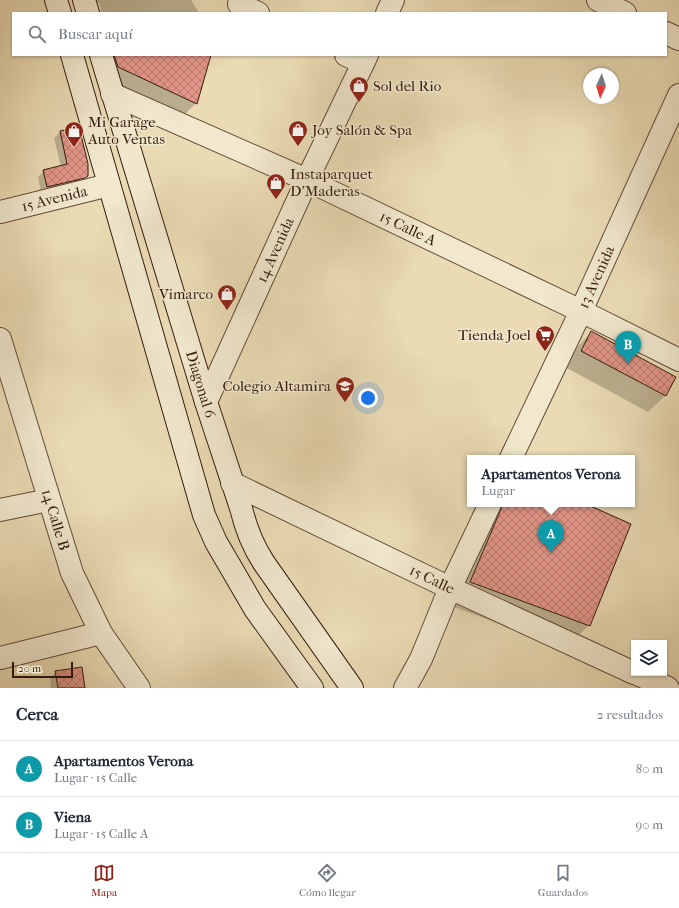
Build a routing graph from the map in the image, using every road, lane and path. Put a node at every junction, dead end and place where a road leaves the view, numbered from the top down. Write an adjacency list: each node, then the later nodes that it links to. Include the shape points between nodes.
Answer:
1 (56, 0): 6 (street)
2 (84, 0): 7 (street)
3 (393, 0): 9 (street)
4 (598, 0): 10 (street)
5 (239, 4): 8 (street)
6 (60, 12)
7 (88, 12)
8 (256, 12)
9 (387, 12)
10 (623, 12)
11 (667, 33): 12 (street)
12 (679, 39)
13 (72, 56): 19 (street)
14 (100, 56): 16 (street, Diagonal 6)
15 (359, 58): 18 (street, 14 Avenida)
16 (112, 94): 18 (street, 15 Calle A); 25 (street, Diagonal 6)
17 (679, 95): 21 (street, 13 Avenida)
18 (307, 180): 21 (street, 15 Calle A); 25 (street, 14 Avenida)
19 (109, 185): 20 (street, 15 Avenida); 37 (street, via 204,515 216,542 255,608)
20 (0, 212)
21 (581, 311): 23 (street, 15 Calle A); 26 (street, 13 Avenida)
22 (0, 339): 24 (street, 14 Calle B)
23 (679, 360)
24 (4, 363): 28 (street, 14 Calle B)
25 (206, 402): 27 (street, Diagonal 6)
26 (512, 455)
27 (232, 483): 31 (street, 15 Calle); 38 (street, Diagonal 6, via 255,549)
28 (49, 500): 30 (street); 32 (street, 14 Calle B, via 72,573)
29 (489, 507): 31 (street)
30 (0, 510)
31 (450, 588): 34 (street, 15 Calle); 39 (street, via 421,659)
32 (101, 634): 33 (street); 36 (street, 14 Calle B)
33 (0, 658)
34 (631, 672)
35 (641, 676): 40 (street, 15 Calle)
36 (139, 688)
37 (312, 688)
38 (352, 688)
39 (405, 688)
40 (668, 688)

